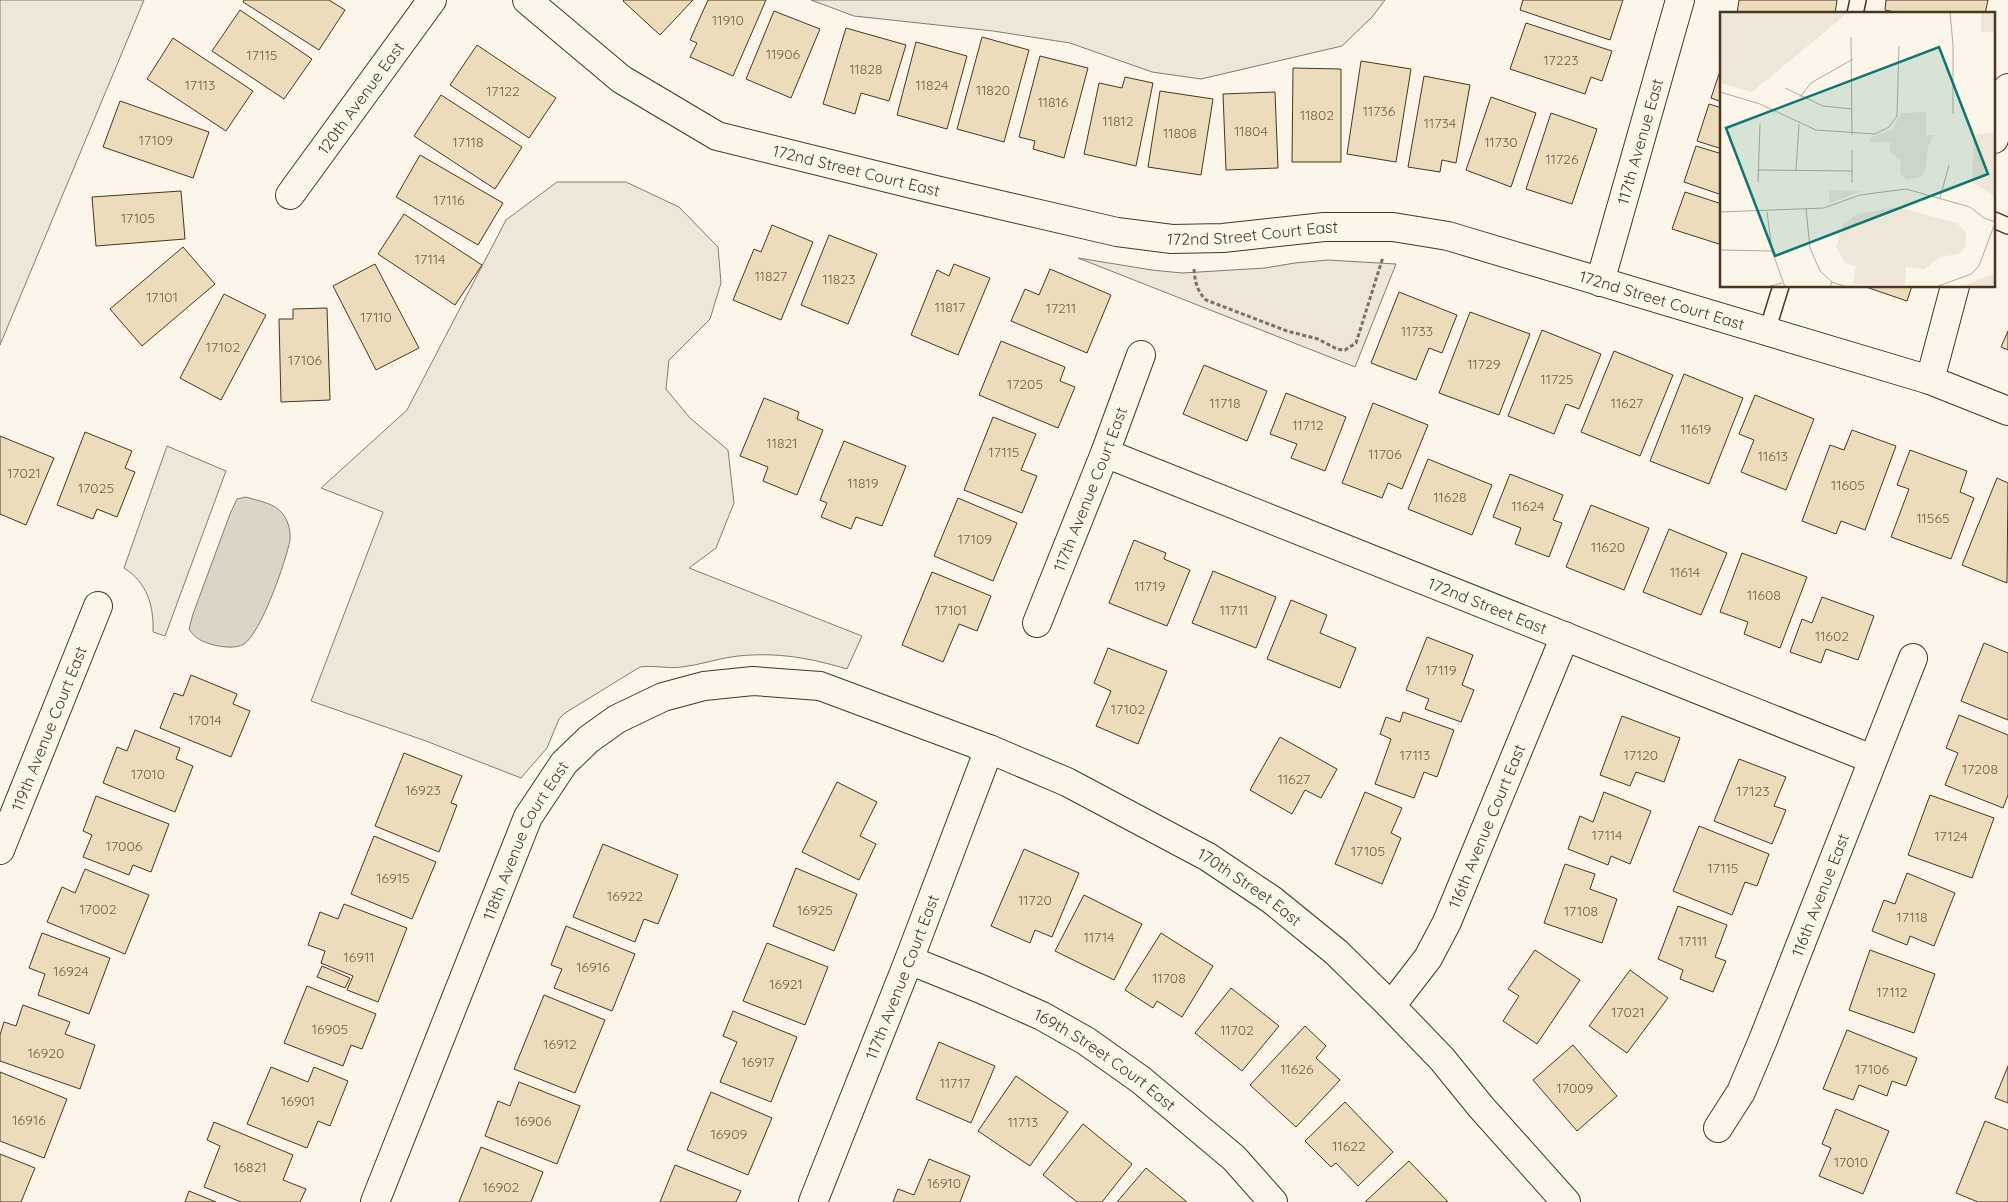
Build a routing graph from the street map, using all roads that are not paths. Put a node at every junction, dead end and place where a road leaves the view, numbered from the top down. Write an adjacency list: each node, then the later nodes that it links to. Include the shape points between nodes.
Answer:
1 (432, 0): 6 (street, 120th Avenue East)
2 (527, 0): 9 (street, 172nd Street Court East, via 621,79 717,136 1117,232 1192,239 1324,227 1388,227 1448,236)
3 (1680, 0): 9 (street, 117th Avenue East)
4 (2008, 88): 5 (street)
5 (1996, 133)
6 (290, 195)
7 (1996, 221): 8 (lane)
8 (2008, 226)
9 (1600, 282): 12 (street, 172nd Street Court East)
10 (1780, 288): 12 (lane)
11 (1954, 288): 14 (street)
12 (1767, 331): 14 (street, 172nd Street Court East)
13 (1141, 354): 16 (street, 117th Avenue Court East)
14 (1930, 380): 15 (street, 172nd Street Court East)
15 (2008, 411)
16 (1105, 453): 18 (street, 117th Avenue Court East); 19 (street, 172nd Street East)
17 (98, 606): 24 (street, 119th Avenue Court East)
18 (1037, 622)
19 (1564, 636): 23 (street, 172nd Street East); 26 (street, 116th Avenue Court East, via 1447,922 1428,958)
20 (1913, 658): 23 (street, 116th Avenue East)
21 (844, 695): 22 (street, 170th Street East); 28 (street, 118th Avenue Court East, via 820,686 796,683 753,681 704,686 663,697 617,719 564,763 528,817)
22 (989, 749): 25 (street, 117th Avenue Court East); 26 (street, 170th Street East, via 1067,782 1208,857 1279,905 1336,952)
23 (1872, 758): 27 (street, 116th Avenue East, via 1763,1040 1741,1092)
24 (0, 850)
25 (909, 960): 29 (street, 117th Avenue Court East); 30 (street, 169th Street Court East, via 1042,1016 1086,1042 1141,1080 1234,1158)
26 (1391, 1006): 31 (street, 170th Street East, via 1442,1059 1480,1107)
27 (1718, 1128)
28 (375, 1202)
29 (813, 1202)
30 (1273, 1202)
31 (1566, 1202)

